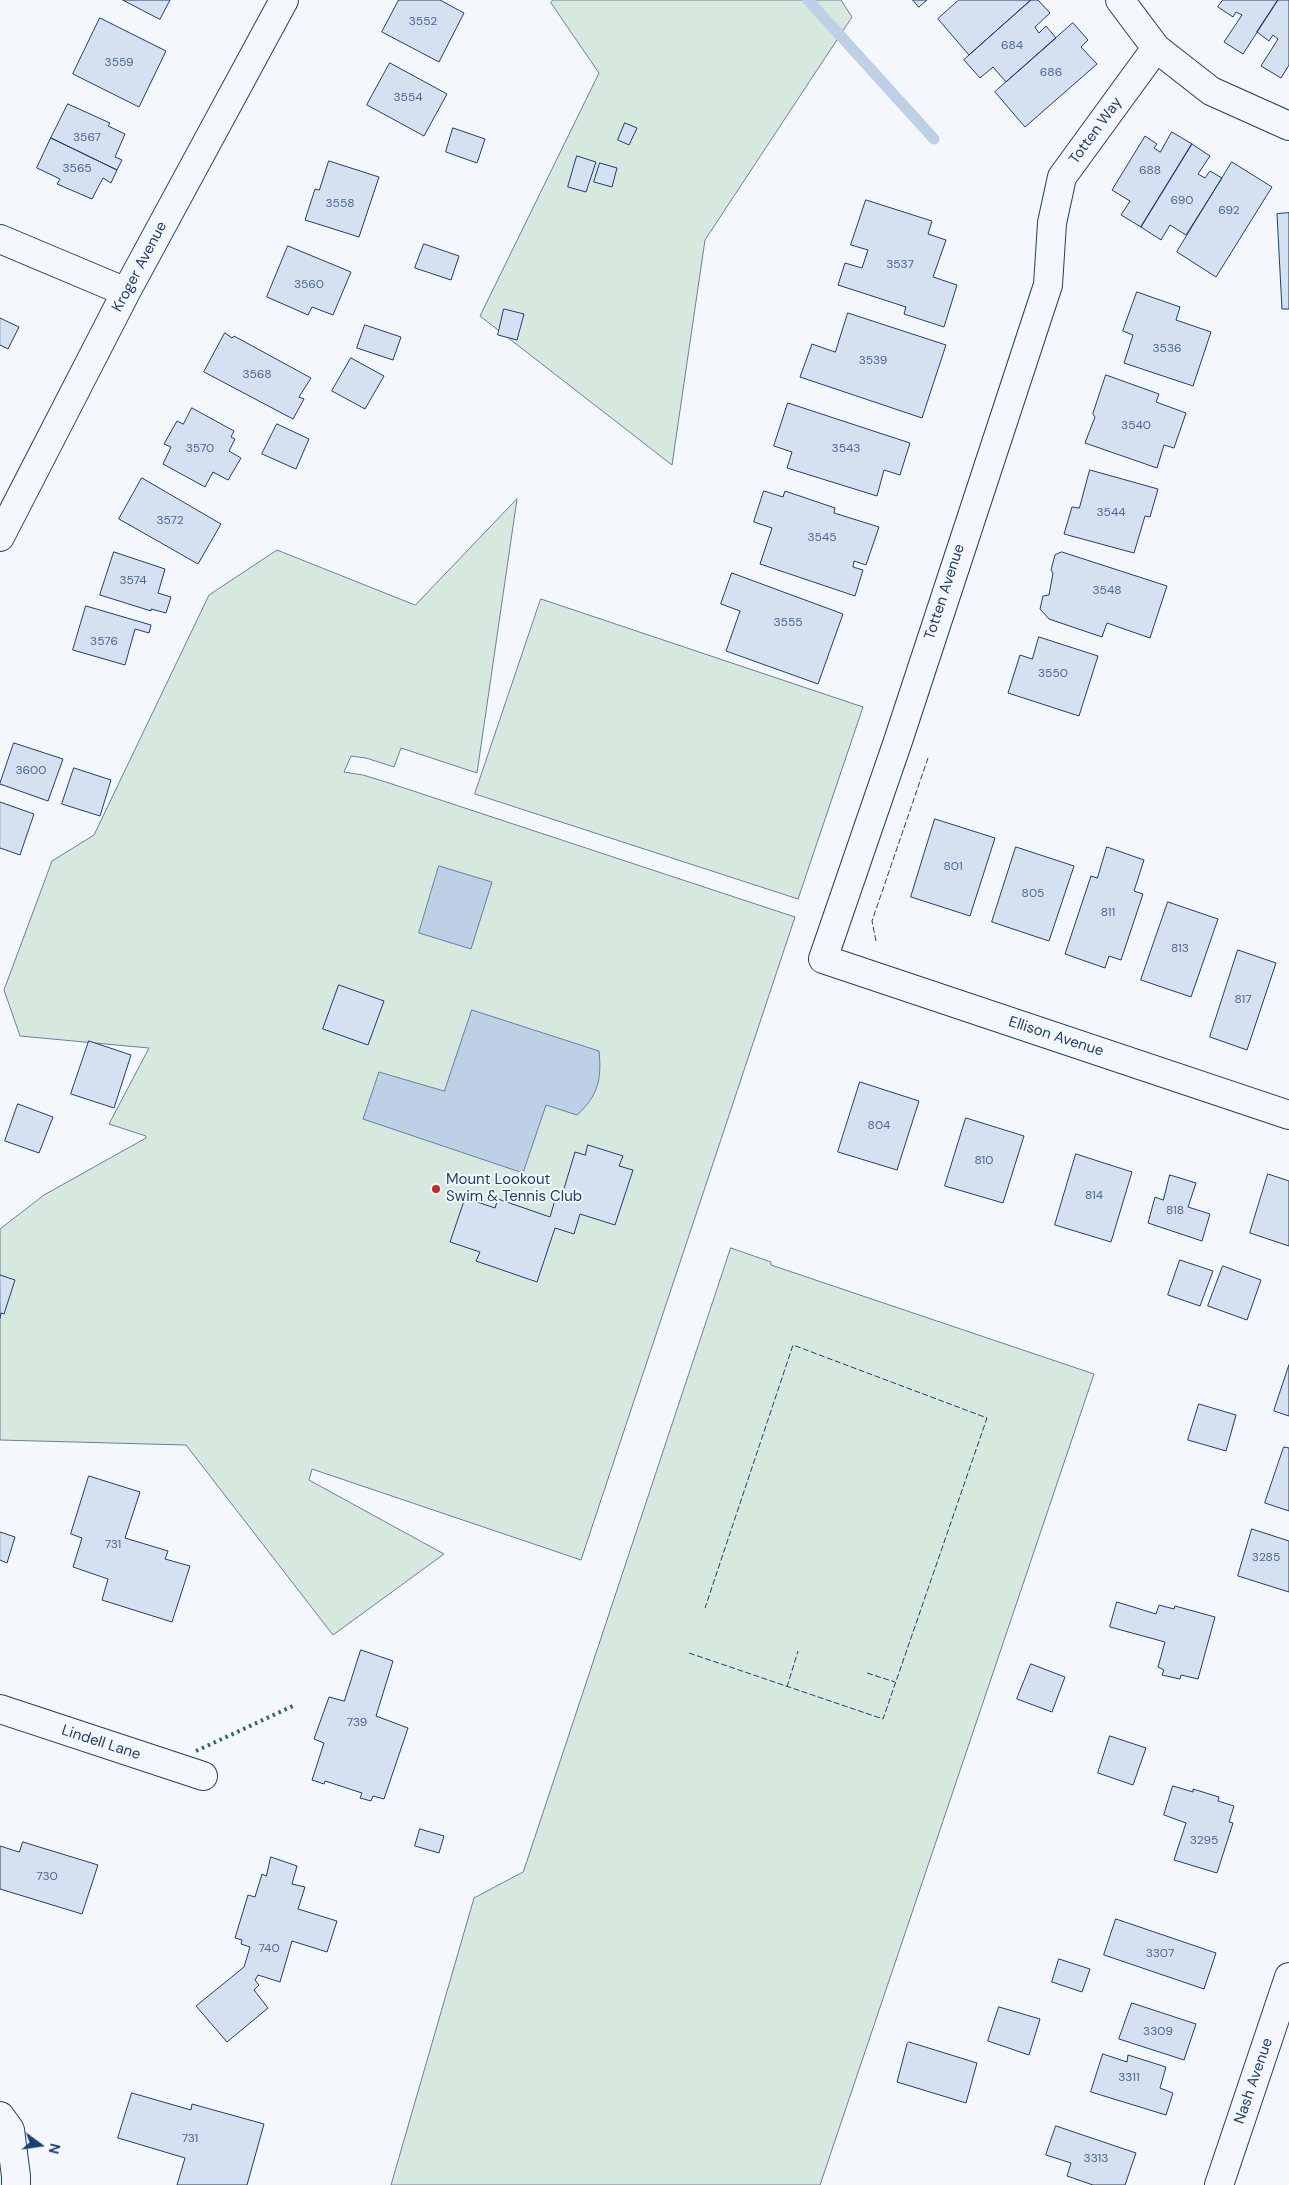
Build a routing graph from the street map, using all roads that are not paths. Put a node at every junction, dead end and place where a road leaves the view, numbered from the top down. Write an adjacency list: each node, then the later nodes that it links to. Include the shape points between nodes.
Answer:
1 (284, 0): 7 (street, Kroger Avenue)
2 (1120, 0): 3 (street)
3 (1156, 48): 4 (street, via 1211,91); 5 (street, Totten Way, via 1062,177)
4 (1289, 126)
5 (1052, 222): 9 (street, Totten Avenue, via 1048,285 898,741)
6 (0, 239): 7 (street)
7 (126, 292): 8 (street, Kroger Avenue)
8 (0, 537)
9 (822, 959): 10 (street, Ellison Avenue)
10 (1289, 1116)
11 (0, 1709): 12 (street, Lindell Lane)
12 (203, 1776)
13 (1289, 1977): 16 (street, Nash Avenue)
14 (0, 2116): 15 (street, via 10,2130)
15 (16, 2185)
16 (1219, 2185)

